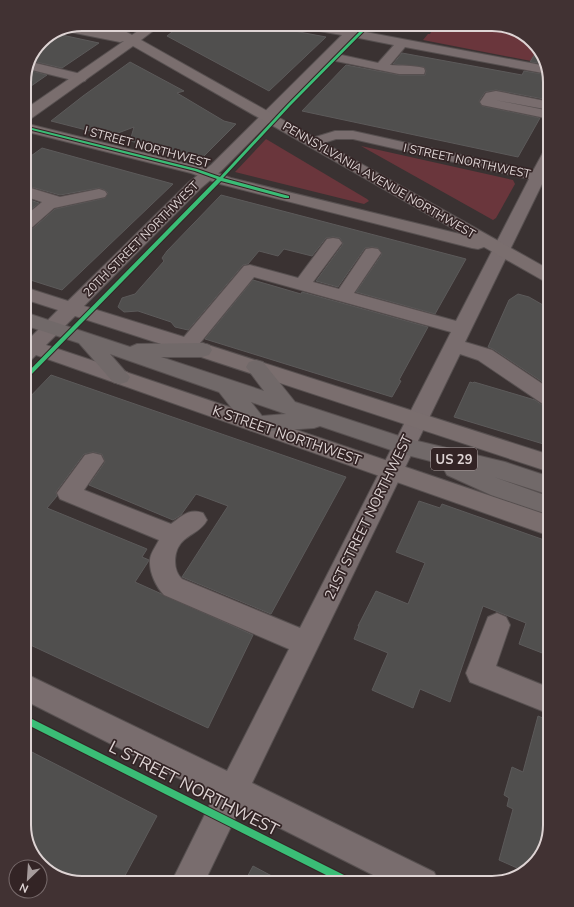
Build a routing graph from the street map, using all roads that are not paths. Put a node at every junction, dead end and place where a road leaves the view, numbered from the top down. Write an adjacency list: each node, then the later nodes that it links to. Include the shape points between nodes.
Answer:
1 (82, 31): 6 (main road)
2 (116, 31): 6 (main road, PENNSYLVANIA AVENUE NORTHWEST)
3 (146, 31): 6 (main road)
4 (341, 31): 5 (street)
5 (352, 33): 7 (street); 8 (street, 20TH STREET NORTHWEST)
6 (133, 40): 13 (main road); 18 (main road, PENNSYLVANIA AVENUE NORTHWEST)
7 (402, 43): 10 (street); 11 (street)
8 (329, 56): 10 (street); 18 (street, 20TH STREET NORTHWEST)
9 (34, 67): 13 (street)
10 (388, 69): 12 (street); 14 (street)
11 (541, 69)
12 (416, 74)
13 (80, 78): 16 (main road)
14 (401, 86)
15 (543, 105): 17 (street, via 496,95 491,96 487,102)
16 (31, 112)
17 (543, 114)
18 (268, 117): 20 (main road, PENNSYLVANIA AVENUE NORTHWEST); 21 (street, 20TH STREET NORTHWEST)
19 (31, 129): 21 (main road, I STREET NORTHWEST)
20 (314, 142): 22 (street, I STREET NORTHWEST, via 335,135 353,136); 29 (main road, PENNSYLVANIA AVENUE NORTHWEST)
21 (208, 175): 29 (main road, I STREET NORTHWEST); 35 (street, 20TH STREET NORTHWEST, via 194,185)
22 (543, 178)
23 (543, 180): 29 (street, 21ST STREET NORTHWEST)
24 (31, 193): 26 (street)
25 (99, 194): 26 (street)
26 (60, 202): 27 (street, via 49,204)
27 (31, 219)
28 (333, 243): 32 (street)
29 (501, 249): 31 (main road, PENNSYLVANIA AVENUE NORTHWEST); 38 (street, 21ST STREET NORTHWEST)
30 (372, 253): 34 (street)
31 (543, 273)
32 (302, 284): 34 (street); 41 (street, via 247,262)
33 (31, 295): 35 (street)
34 (343, 296): 38 (street)
35 (71, 308): 37 (street, 20TH STREET NORTHWEST); 41 (street)
36 (31, 321): 37 (highway, K STREET NORTHWEST / US 29)
37 (51, 328): 39 (highway, K STREET NORTHWEST / US 29); 40 (street, 20TH STREET NORTHWEST)
38 (457, 337): 47 (street); 50 (street, 21ST STREET NORTHWEST)
39 (86, 340): 43 (highway, K STREET NORTHWEST / US 29); 45 (highway)
40 (31, 346)
41 (195, 347): 43 (highway); 44 (main road)
42 (31, 350): 45 (street, K STREET NORTHWEST)
43 (123, 352): 46 (highway, K STREET NORTHWEST / US 29)
44 (256, 367): 48 (highway); 50 (main road)
45 (120, 377): 51 (main road, K STREET NORTHWEST)
46 (227, 387): 48 (highway, K STREET NORTHWEST / US 29); 51 (highway)
47 (543, 394)
48 (288, 407): 49 (highway, K STREET NORTHWEST / US 29)
49 (323, 419): 51 (highway); 52 (highway, K STREET NORTHWEST / US 29)
50 (416, 419): 52 (street, 21ST STREET NORTHWEST); 54 (main road)
51 (257, 424): 55 (main road, K STREET NORTHWEST)
52 (403, 446): 55 (street, 21ST STREET NORTHWEST); 56 (highway, K STREET NORTHWEST / US 29, via 505,471); 57 (highway, K STREET NORTHWEST / US 29, via 499,489)
53 (93, 461): 60 (street, via 68,493)
54 (543, 462)
55 (391, 470): 59 (main road, K STREET NORTHWEST); 62 (street, 21ST STREET NORTHWEST)
56 (543, 484)
57 (543, 504)
58 (195, 520): 60 (street)
59 (543, 524)
60 (173, 535): 62 (street, via 162,560 166,580 173,587)
61 (497, 624): 64 (street, via 480,673)
62 (305, 643): 65 (street, 21ST STREET NORTHWEST)
63 (31, 689): 65 (street, L STREET NORTHWEST)
64 (543, 698)
65 (233, 789): 66 (street, 21ST STREET NORTHWEST); 67 (street, L STREET NORTHWEST)
66 (190, 876)
67 (409, 876)

